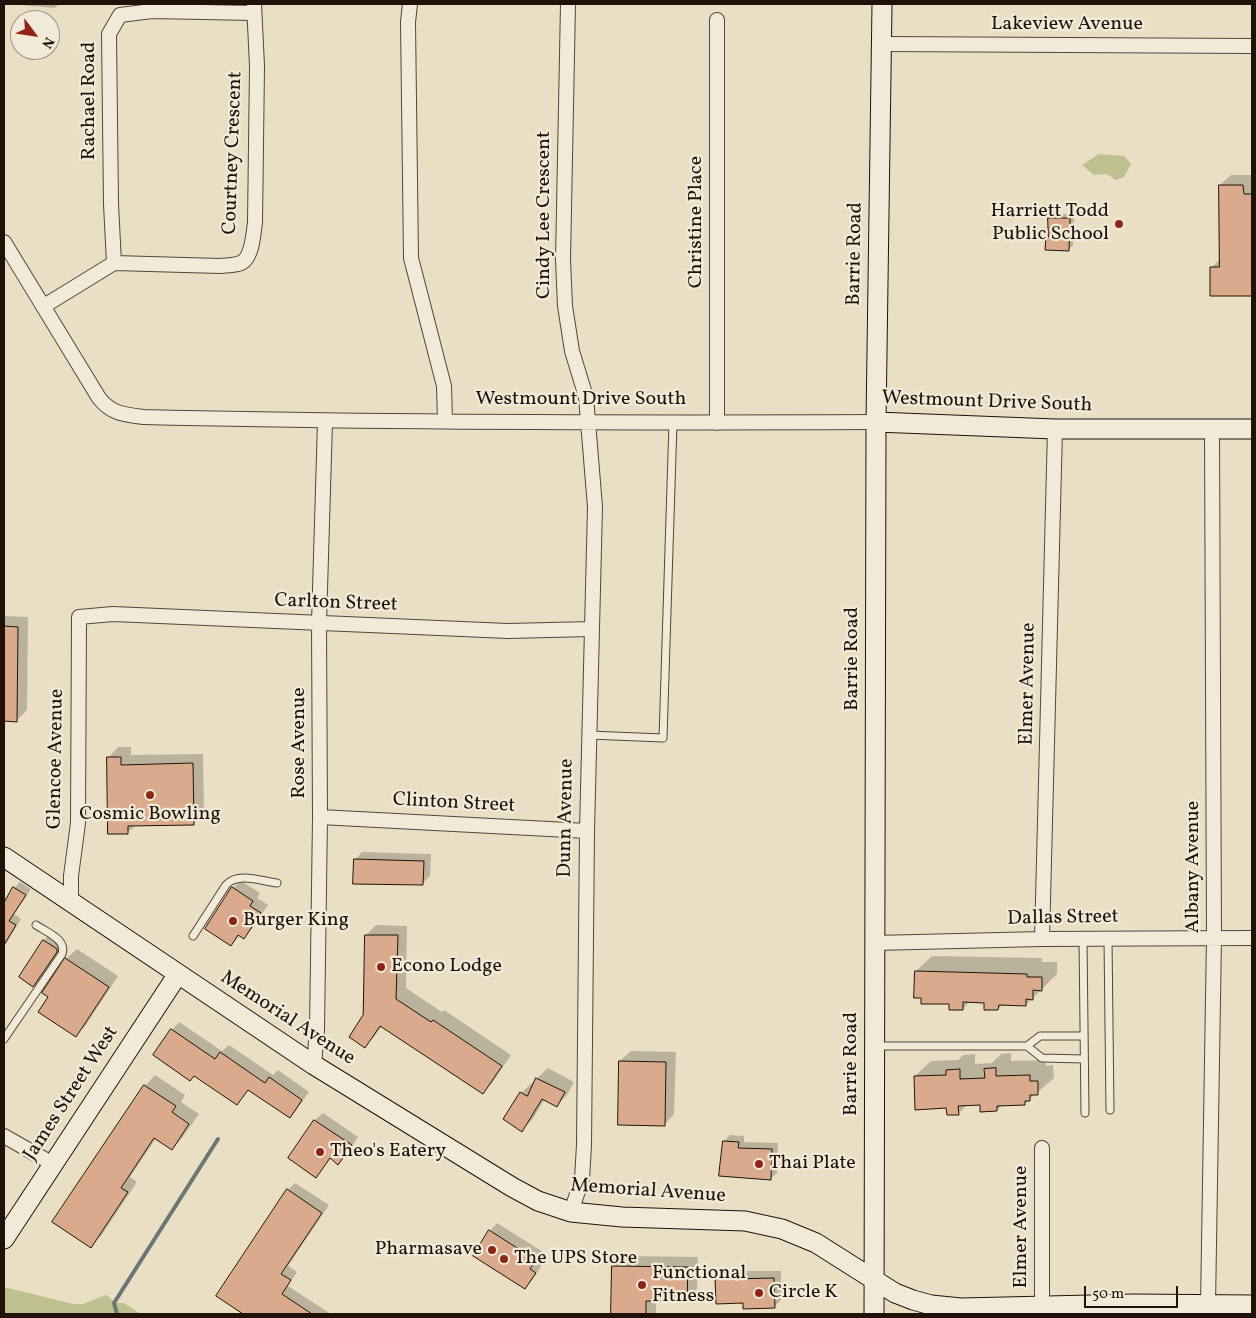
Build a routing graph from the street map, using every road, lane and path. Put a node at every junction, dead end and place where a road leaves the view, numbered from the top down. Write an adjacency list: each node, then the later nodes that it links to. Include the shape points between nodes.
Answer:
1 (410, 4): 11 (street, via 411,258 444,386)
2 (568, 4): 16 (street, Cindy Lee Crescent, via 565,306 572,351 586,397)
3 (882, 4): 6 (street, Barrie Road)
4 (253, 8): 9 (street, Rachael Road, via 120,15 109,34); 9 (street, Courtney Crescent, via 257,66 255,223 251,247 244,261 220,266)
5 (717, 20): 15 (street, Christine Place)
6 (882, 44): 7 (street, Lakeview Avenue); 13 (street, Barrie Road)
7 (1252, 46)
8 (4, 242): 10 (street, Westmount Drive South)
9 (114, 264): 10 (street)
10 (44, 306): 12 (street, Westmount Drive South, via 99,398 109,409 120,414)
11 (445, 421): 12 (street, Westmount Drive South); 16 (street, Westmount Drive South)
12 (325, 422): 21 (street, Rose Avenue)
13 (876, 422): 15 (street, Westmount Drive South); 17 (street, Westmount Drive South); 36 (street, Barrie Road)
14 (673, 423): 15 (street, Westmount Drive South); 16 (street, Westmount Drive South); 23 (lane, via 663,738)
15 (717, 423)
16 (587, 424): 22 (street, Dunn Avenue, via 594,507)
17 (1055, 429): 19 (street, Westmount Drive South); 34 (street, Elmer Avenue)
18 (1252, 429): 19 (street, Westmount Drive South)
19 (1212, 430): 32 (street, Albany Avenue)
20 (78, 617): 21 (street, Carlton Street, via 114,614); 28 (street, Glencoe Avenue, via 78,823)
21 (319, 623): 22 (street, Carlton Street, via 508,631); 24 (street, Rose Avenue)
22 (591, 629): 23 (street, Dunn Avenue)
23 (589, 735): 25 (street, Dunn Avenue)
24 (320, 817): 25 (street, Clinton Street); 43 (street, Rose Avenue)
25 (587, 831): 49 (street, Dunn Avenue, via 584,1145 582,1179)
26 (4, 856): 28 (street, Memorial Avenue)
27 (277, 883): 30 (lane, via 231,880)
28 (71, 901): 37 (street, Memorial Avenue)
29 (36, 925): 39 (lane, via 62,943 62,954)
30 (193, 936)
31 (1108, 938): 32 (street, Dallas Street); 35 (street, Dallas Street); 44 (lane)
32 (1214, 938): 33 (street, Dallas Street); 52 (street, Albany Avenue)
33 (1252, 938)
34 (1042, 939): 35 (street, Dallas Street); 36 (street, Dallas Street)
35 (1083, 939): 38 (lane)
36 (874, 943): 40 (street, Barrie Road)
37 (178, 974): 43 (street, Memorial Avenue); 48 (street, James Street West)
38 (1084, 1036): 41 (lane, via 1040,1036); 42 (lane)
39 (4, 1038)
40 (874, 1046): 41 (lane); 51 (street, Barrie Road)
41 (1027, 1046): 42 (lane, via 1042,1058)
42 (1084, 1059): 45 (lane)
43 (314, 1065): 49 (street, Memorial Avenue, via 526,1195)
44 (1110, 1110)
45 (1085, 1113)
46 (4, 1136): 48 (street)
47 (1042, 1148): 54 (street, Elmer Avenue)
48 (53, 1164): 50 (street, James Street West)
49 (571, 1212): 51 (street, Memorial Avenue, via 745,1221 769,1226 816,1243)
50 (4, 1239)
51 (874, 1280): 54 (street, Memorial Avenue, via 895,1293 931,1305 961,1308); 56 (street, Barrie Road)
52 (1208, 1305): 53 (street, Memorial Avenue); 55 (street, Memorial Avenue)
53 (1252, 1305)
54 (1042, 1306): 55 (street, Memorial Avenue)
55 (1133, 1309)
56 (874, 1314)

